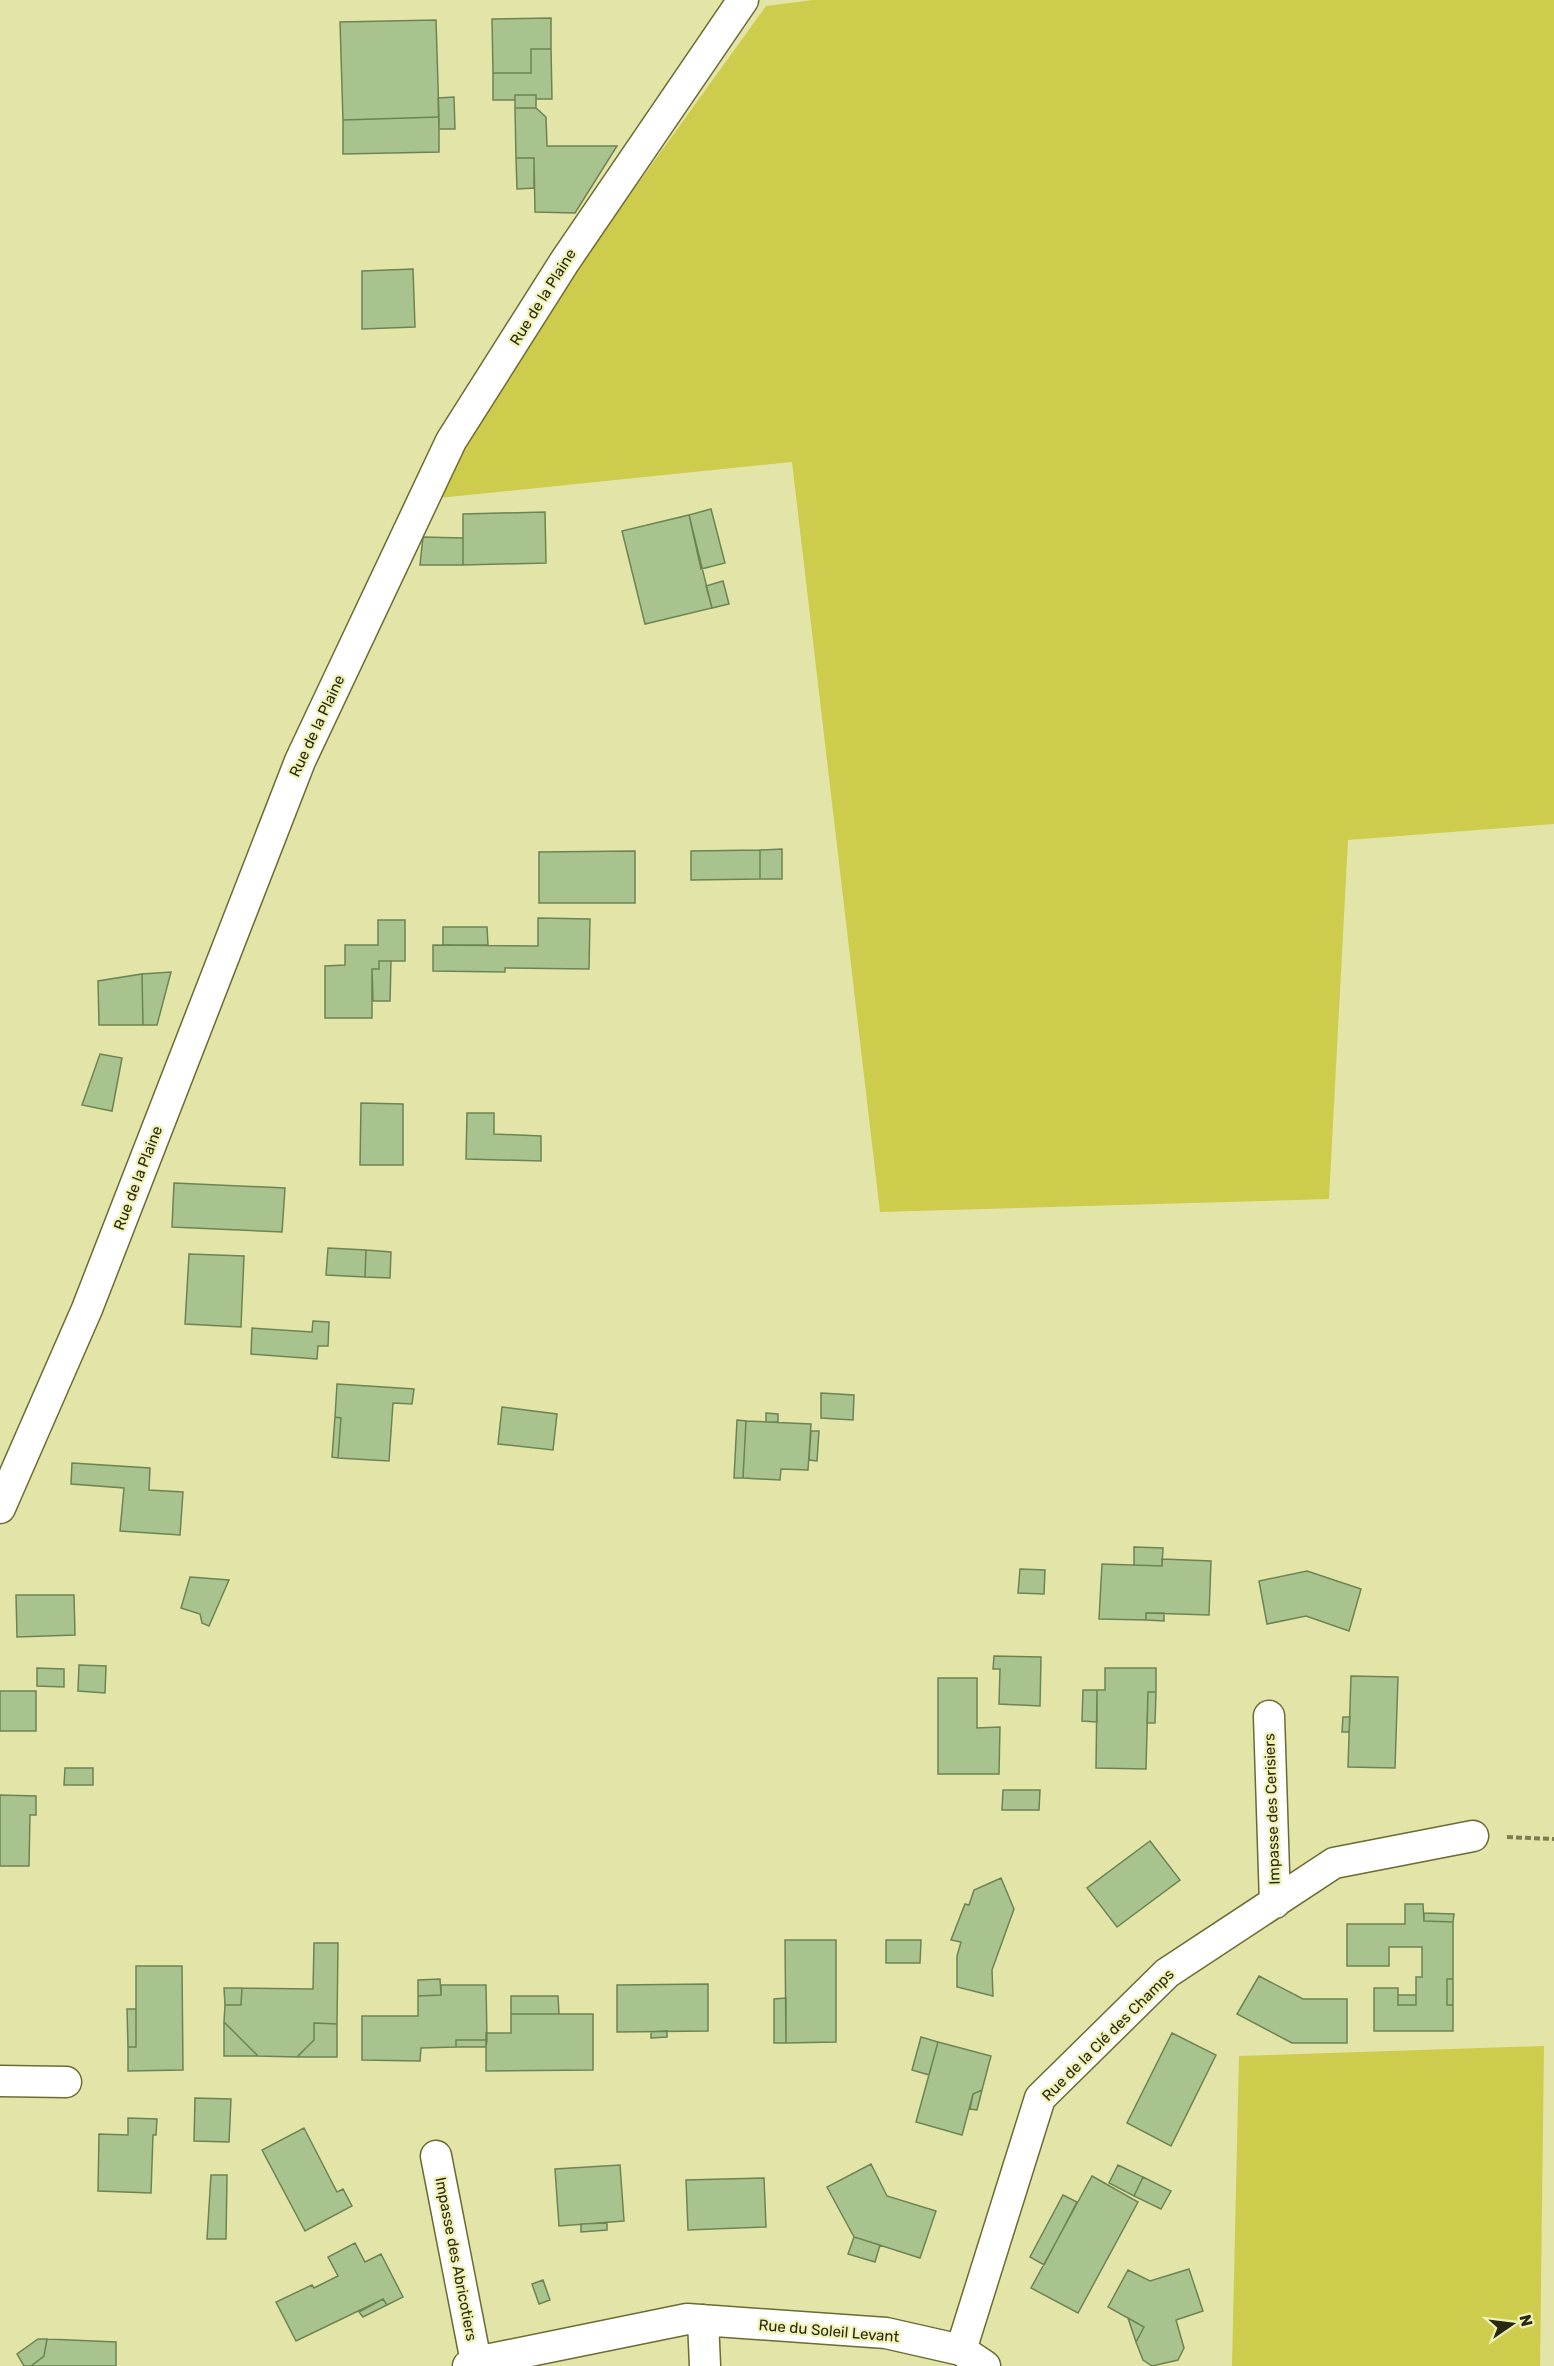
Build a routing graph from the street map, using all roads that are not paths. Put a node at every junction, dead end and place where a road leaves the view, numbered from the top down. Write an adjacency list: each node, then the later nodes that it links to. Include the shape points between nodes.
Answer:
1 (743, 0): 2 (street, Rue de la Plaine, via 564,261 451,441 300,762 87,1309)
2 (0, 1508)
3 (1269, 1716): 5 (street, Impasse des Cerisiers)
4 (1473, 1836): 5 (street, Rue de la Clé des Champs, via 1334,1863)
5 (1275, 1903): 10 (street, Rue de la Clé des Champs, via 1167,1974 1040,2098)
6 (0, 2081): 7 (street)
7 (66, 2082)
8 (436, 2156): 11 (street, Impasse des Abricotiers)
9 (704, 2320): 10 (street, Rue du Soleil Levant, via 886,2333); 11 (street, Rue du Soleil Levant, via 687,2319); 12 (street)
10 (973, 2358)
11 (472, 2364)
12 (705, 2366)

